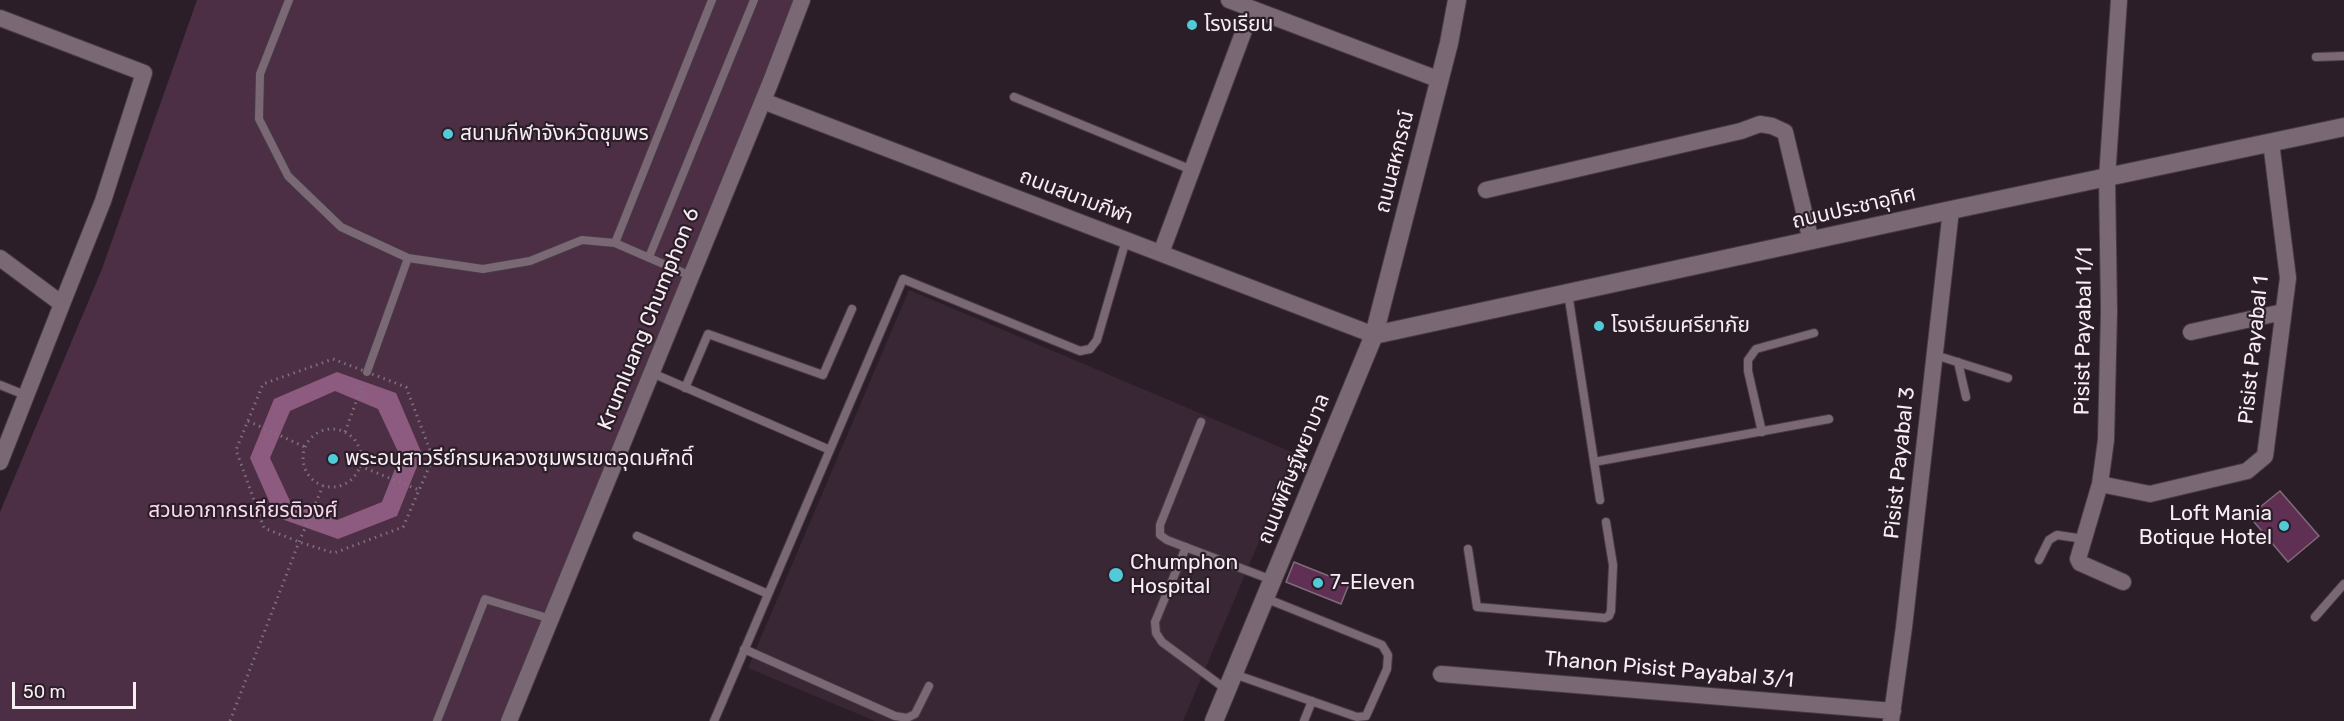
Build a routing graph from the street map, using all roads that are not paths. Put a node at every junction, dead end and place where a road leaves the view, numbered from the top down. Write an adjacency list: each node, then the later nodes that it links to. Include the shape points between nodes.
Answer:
1 (289, 0): 27 (lane, via 260,74 259,119 288,176 341,227)
2 (712, 0): 23 (lane)
3 (754, 0): 25 (lane)
4 (802, 0): 14 (street, Krumluang Chumphon 6)
5 (1228, 0): 8 (street)
6 (1457, 0): 12 (street, ถนนสหกรณ์)
7 (2119, 0): 18 (street, Pisist Payabal 1/1)
8 (1252, 9): 12 (street); 17 (street)
9 (0, 18): 30 (street, via 144,73 103,201)
10 (2344, 56): 11 (lane)
11 (2316, 57)
12 (1440, 80): 35 (street, ถนนสหกรณ์)
13 (1014, 97): 17 (lane)
14 (762, 101): 21 (street, ถนนสนามกีฬา); 28 (street, Krumluang Chumphon 6)
15 (2344, 127): 16 (street, ถนนประชาอุทิศ)
16 (2271, 142): 18 (street, ถนนประชาอุทิศ); 32 (street, Pisist Payabal 1, via 2288,278)
17 (1192, 170): 24 (street)
18 (2107, 178): 20 (street, ถนนประชาอุทิศ); 51 (street, Pisist Payabal 1/1, via 2109,311 2106,440)
19 (1485, 190): 22 (street, via 1760,124 1785,132)
20 (1952, 210): 22 (street, ถนนประชาอุทิศ); 36 (street, Pisist Payabal 3)
21 (1126, 240): 24 (street, ถนนสนามกีฬา); 48 (lane, via 1096,340 1090,349 1080,351 903,279)
22 (1811, 241): 29 (street, ถนนประชาอุทิศ)
23 (615, 243): 25 (lane); 27 (lane, via 582,240 530,261 483,269)
24 (1161, 253): 35 (street, ถนนสนามกีฬา)
25 (649, 257): 28 (lane)
26 (0, 258): 30 (street)
27 (408, 258): 38 (lane)
28 (691, 276): 39 (street, Krumluang Chumphon 6)
29 (1568, 293): 35 (street, ถนนประชาอุทิศ); 50 (lane)
30 (62, 304): 43 (street)
31 (852, 309): 42 (lane, via 823,375 708,333)
32 (2283, 312): 33 (street); 51 (street, Pisist Payabal 1, via 2265,456 2247,471 2150,494)
33 (2191, 332)
34 (1814, 333): 47 (lane, via 1756,349 1748,360)
35 (1374, 335): 59 (street, ถนนพิศิษฐ์พยาบาล)
36 (1935, 355): 37 (lane); 71 (street, Pisist Payabal 3)
37 (1958, 362): 40 (lane); 44 (lane)
38 (367, 372)
39 (652, 373): 42 (lane); 65 (street, Krumluang Chumphon 6)
40 (2008, 378)
41 (0, 385): 43 (lane)
42 (685, 388): 48 (lane)
43 (26, 395): 49 (street)
44 (1966, 397)
45 (1829, 419): 47 (lane)
46 (1201, 422): 56 (lane, via 1160,525 1160,535)
47 (1762, 432): 50 (lane)
48 (830, 450): 62 (lane)
49 (0, 462)
50 (1594, 462): 52 (lane)
51 (2100, 484): 55 (street, Pisist Payabal 1/1)
52 (1600, 500)
53 (1606, 522): 57 (lane, via 1613,565 1611,611 1605,618 1477,607)
54 (637, 536): 62 (lane)
55 (2084, 539): 58 (lane, via 2057,535 2049,540); 60 (street, Pisist Payabal 1/1, via 2080,563)
56 (1186, 548): 59 (lane); 68 (lane, via 1155,622 1156,633 1162,642)
57 (1468, 549)
58 (2039, 560)
59 (1273, 580): 63 (street, ถนนพิศิษฐ์พยาบาล)
60 (2123, 582)
61 (2344, 584): 64 (lane)
62 (768, 594): 66 (lane)
63 (1265, 598): 68 (street, ถนนพิศิษฐ์พยาบาล); 70 (lane, via 1382,645 1388,655 1387,669 1366,716 1357,717)
64 (2315, 617)
65 (551, 619): 72 (lane, via 485,599); 73 (street, Krumluang Chumphon 6)
66 (744, 649): 69 (lane, via 895,716 907,718 915,714); 74 (lane)
67 (1441, 674): 71 (street, Thanon Pisist Payabal 3/1)
68 (1230, 682): 70 (lane); 75 (street, ถนนพิศิษฐ์พยาบาล)
69 (929, 686)
70 (1312, 701): 76 (lane)
71 (1892, 716)
72 (436, 721)
73 (509, 721)
74 (714, 721)
75 (1214, 721)
76 (1304, 721)

